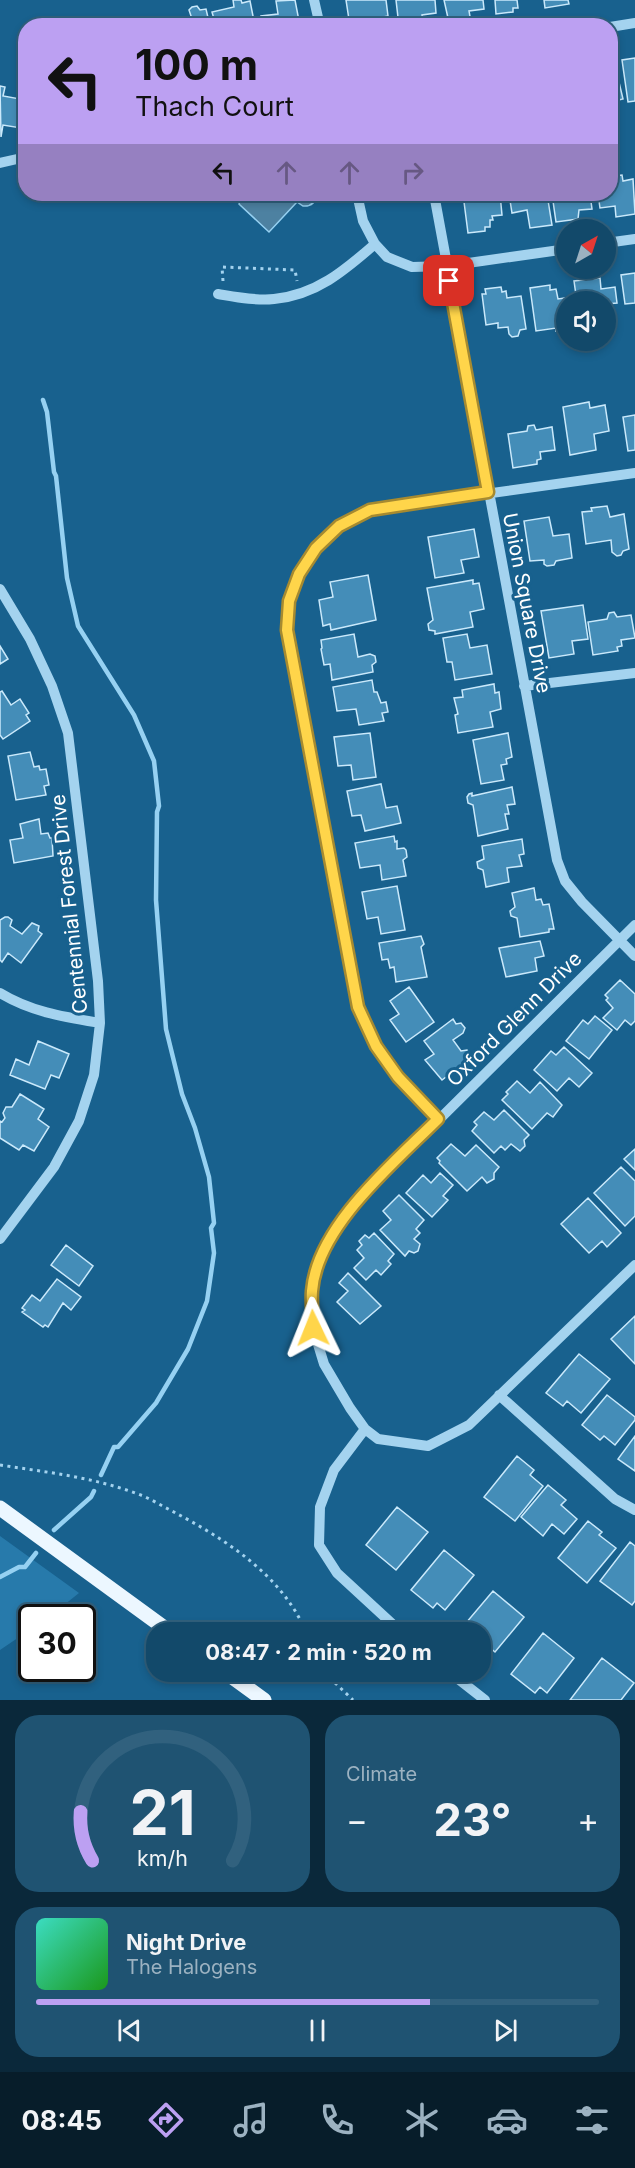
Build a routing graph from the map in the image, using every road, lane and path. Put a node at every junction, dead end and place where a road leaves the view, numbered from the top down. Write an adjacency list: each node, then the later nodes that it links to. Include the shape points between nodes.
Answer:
1 (314, 0): 2 (street)
2 (318, 18)
3 (635, 23): 4 (street)
4 (618, 26)
5 (18, 159): 6 (street)
6 (0, 163)
7 (359, 201): 11 (street)
8 (435, 201): 13 (street, Union Square Drive)
9 (635, 239): 10 (street)
10 (616, 242)
11 (375, 244): 13 (street, via 387,257 412,267); 15 (street, via 326,284 302,293 273,299)
12 (556, 251): 13 (street)
13 (447, 266): 17 (street, Union Square Drive)
14 (305, 279): 15 (path, via 297,281 295,270 222,267)
15 (221, 289)
16 (635, 473): 17 (street)
17 (488, 492): 20 (street, Union Square Drive); 26 (street, via 370,510 339,526 316,548 299,574 289,601 287,630 358,1007 376,1046 398,1077)
18 (0, 589): 25 (street, Centennial Forest Drive, via 30,639 68,733)
19 (635, 673): 20 (street)
20 (525, 686): 22 (street, Union Square Drive, via 556,860 565,881)
21 (635, 925): 22 (street, Oxford Glenn Drive)
22 (619, 940): 23 (street, Union Square Drive); 26 (street, Oxford Glenn Drive)
23 (635, 956)
24 (0, 993): 25 (street, via 18,1004 55,1016)
25 (100, 1023): 27 (street, Centennial Forest Drive, via 94,1075 79,1121 54,1167)
26 (438, 1119): 30 (street, Oxford Glenn Drive, via 336,1227 312,1289 313,1328 324,1364)
27 (0, 1239)
28 (635, 1265): 29 (street)
29 (499, 1395): 30 (street, via 469,1425 428,1446 378,1439); 33 (street, via 615,1499)
30 (365, 1429): 36 (street, via 334,1470 320,1507 319,1545 338,1574)
31 (0, 1465): 35 (path, via 70,1476 136,1493 203,1528 248,1559 281,1590)
32 (0, 1508): 34 (main road)
33 (635, 1510)
34 (156, 1622)
35 (302, 1622)
36 (390, 1622)
37 (239, 1682): 40 (main road)
38 (334, 1682): 41 (path)
39 (462, 1682): 42 (street)
40 (264, 1700)
41 (353, 1700)
42 (485, 1700)

